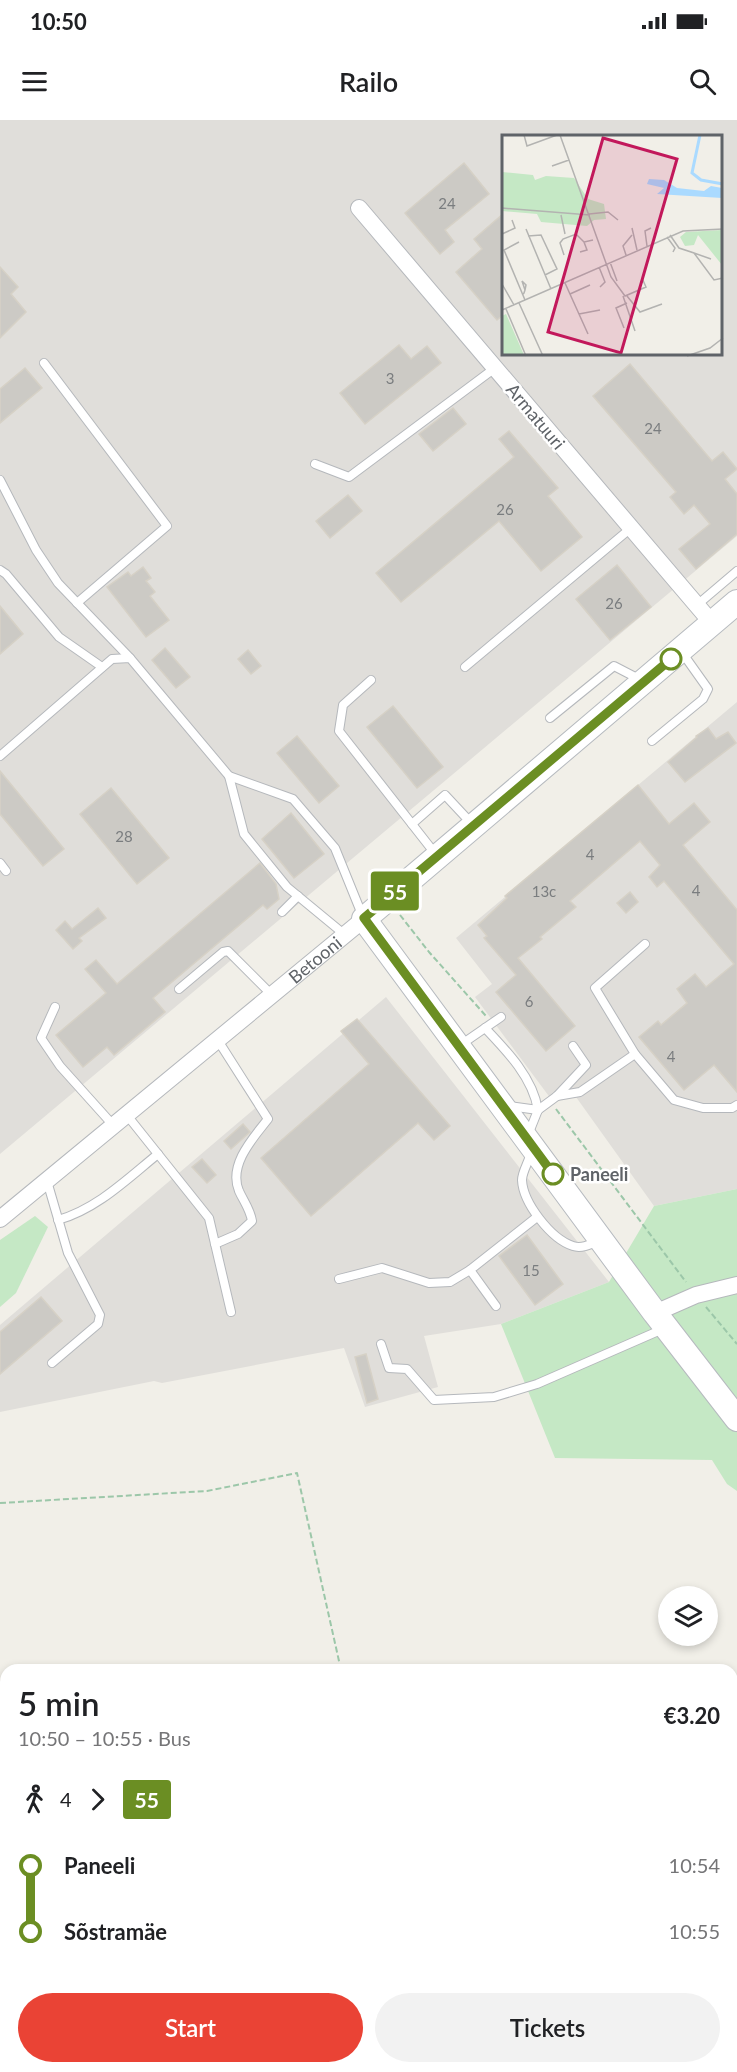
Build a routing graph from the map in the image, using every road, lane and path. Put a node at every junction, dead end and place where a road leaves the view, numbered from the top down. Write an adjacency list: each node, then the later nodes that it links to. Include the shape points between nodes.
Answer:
1 (359, 208): 3 (street, Armatuuri)
2 (44, 363): 10 (lane, via 168,526)
3 (495, 368): 4 (lane, via 350,477); 6 (street, Armatuuri)
4 (315, 464)
5 (0, 480): 10 (lane, via 36,550)
6 (631, 528): 11 (street, Armatuuri); 16 (lane)
7 (0, 570): 15 (lane, via 59,637)
8 (737, 571): 11 (lane)
9 (737, 602): 12 (street, Betooni)
10 (77, 603): 14 (lane)
11 (697, 605): 12 (street, Armatuuri)
12 (712, 623): 13 (street, Betooni)
13 (681, 650): 18 (street, Betooni); 20 (lane, via 708,689 703,699)
14 (130, 658): 15 (lane, via 112,658); 22 (lane)
15 (102, 667): 21 (lane)
16 (465, 667)
17 (371, 680): 23 (lane, via 342,705 339,731)
18 (644, 681): 19 (lane, via 614,666); 24 (street, Betooni)
19 (550, 718)
20 (652, 741)
21 (0, 756)
22 (230, 776): 28 (lane, via 244,834 286,887); 31 (lane, via 293,799 335,848)
23 (412, 825): 24 (lane, via 446,795); 25 (lane)
24 (473, 825): 25 (street, Betooni)
25 (437, 856): 29 (street, Betooni)
26 (0, 864): 27 (lane)
27 (6, 871)
28 (298, 896): 30 (lane); 32 (lane)
29 (386, 899): 31 (street, Betooni); 38 (path)
30 (282, 912)
31 (364, 918): 32 (street, Betooni); 40 (street)
32 (344, 934): 35 (street, Betooni)
33 (645, 944): 42 (lane, via 595,988)
34 (179, 989): 35 (lane, via 228,951)
35 (271, 994): 39 (street, Betooni)
36 (55, 1007): 47 (lane, via 41,1038 60,1066)
37 (501, 1017): 38 (lane)
38 (489, 1025): 40 (lane); 46 (lane, via 526,1078 536,1096)
39 (217, 1039): 47 (street, Betooni); 55 (lane, via 268,1119 247,1146 237,1170 238,1189 252,1221 238,1234)
40 (459, 1046): 45 (street)
41 (573, 1046): 43 (lane, via 586,1065)
42 (635, 1054): 43 (lane, via 580,1092); 44 (lane, via 674,1100 703,1108)
43 (554, 1099): 46 (lane); 59 (path)
44 (737, 1105)
45 (503, 1106): 46 (lane); 48 (street)
46 (538, 1110): 48 (lane)
47 (120, 1119): 49 (lane); 50 (street, Betooni)
48 (530, 1143): 51 (lane, via 522,1180); 54 (street)
49 (158, 1154): 53 (lane, via 100,1201); 55 (lane, via 209,1218)
50 (46, 1180): 52 (street, Betooni); 53 (lane)
51 (537, 1217): 54 (lane, via 556,1237 574,1246 589,1246); 56 (lane)
52 (0, 1219)
53 (58, 1220): 65 (lane, via 68,1253 100,1315 98,1324)
54 (601, 1239): 62 (street)
55 (215, 1244): 61 (lane)
56 (470, 1270): 57 (lane, via 450,1282 429,1283 382,1268); 60 (lane)
57 (339, 1279)
58 (737, 1285): 59 (street)
59 (696, 1295): 62 (street); 64 (path)
60 (496, 1306)
61 (231, 1312)
62 (661, 1320): 63 (lane, via 537,1384 484,1397 434,1400 407,1370 389,1368); 66 (street)
63 (381, 1344)
64 (737, 1344)
65 (52, 1363)
66 (737, 1419)
67 (0, 1503): 68 (path, via 207,1491 297,1473)
68 (340, 1664)

